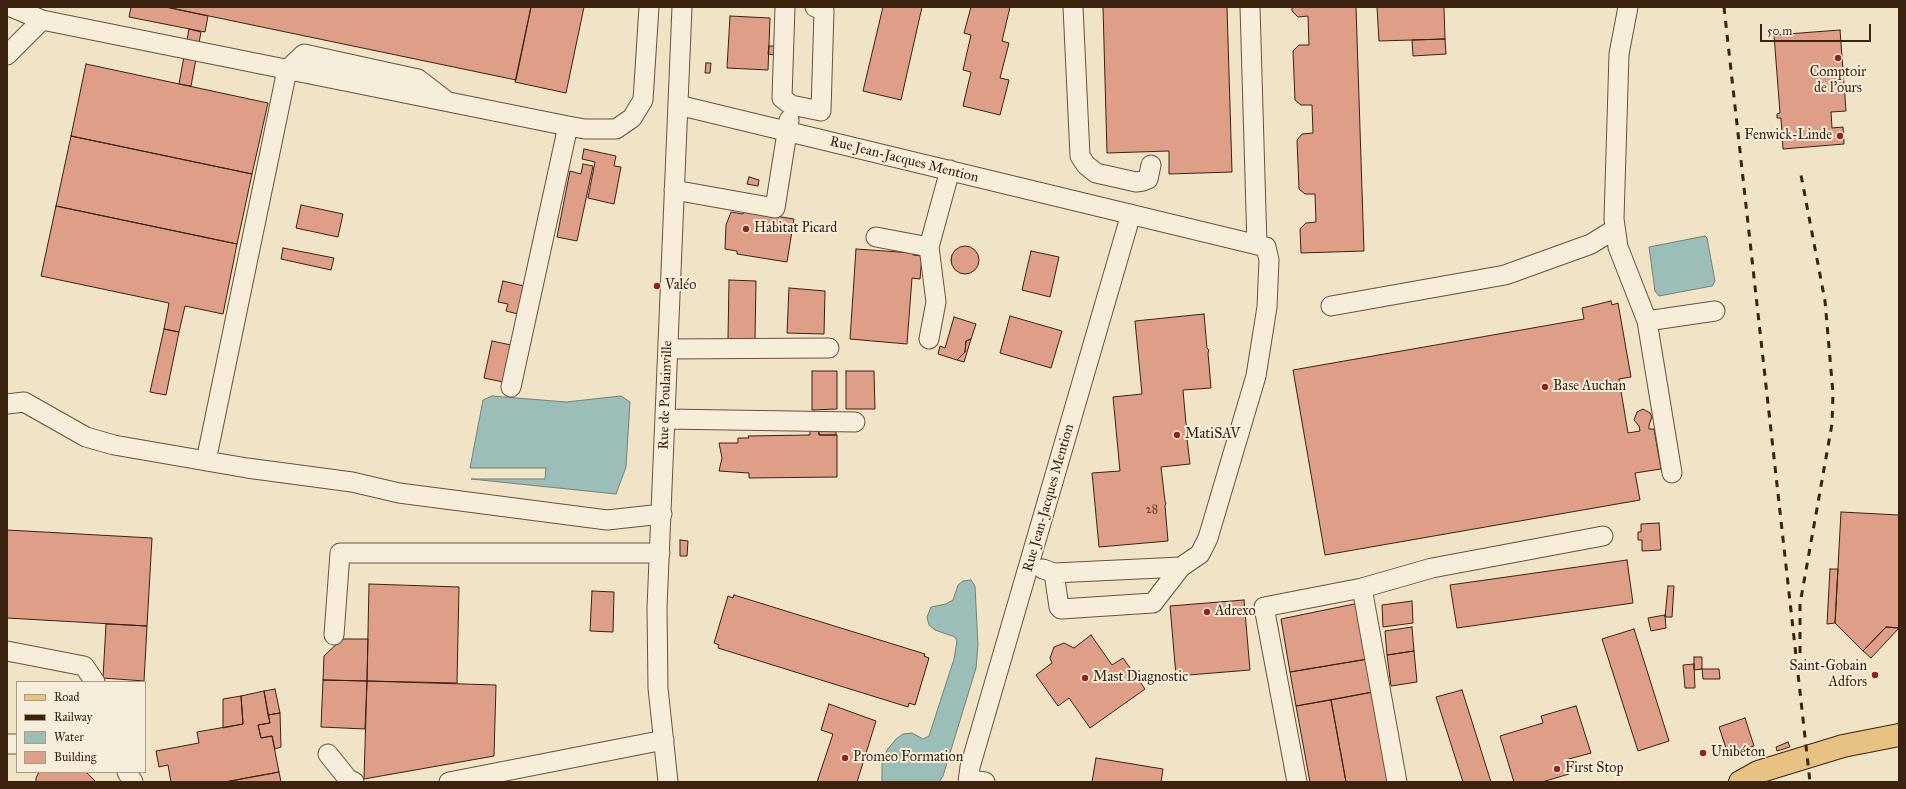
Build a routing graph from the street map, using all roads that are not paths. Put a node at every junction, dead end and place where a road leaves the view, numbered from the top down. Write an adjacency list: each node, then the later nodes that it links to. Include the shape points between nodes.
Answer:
1 (11, 7): 9 (street)
2 (649, 7): 14 (street, via 642,100 632,118 616,129)
3 (682, 7): 13 (street, Rue de Poulainville)
4 (786, 7): 12 (street, via 782,98)
5 (814, 7): 12 (street, via 824,11 821,111)
6 (1072, 7): 16 (street, via 1080,156 1096,173 1136,182 1148,179)
7 (1250, 7): 22 (street)
8 (1628, 7): 20 (street, via 1618,54)
9 (42, 20): 10 (street); 11 (street)
10 (7, 55)
11 (287, 70): 14 (street); 34 (street)
12 (791, 104): 15 (street)
13 (678, 105): 15 (street, Rue Jean-Jacques Mention); 18 (street, Rue de Poulainville)
14 (568, 126): 30 (street)
15 (787, 131): 17 (street, Rue Jean-Jacques Mention); 18 (street, via 775,208)
16 (1151, 165)
17 (950, 170): 19 (street, Rue Jean-Jacques Mention); 23 (street)
18 (674, 190): 29 (street, Rue de Poulainville)
19 (1130, 214): 22 (street, Rue Jean-Jacques Mention); 39 (street, Rue Jean-Jacques Mention)
20 (1615, 229): 24 (street, via 1591,244 1504,275); 26 (street, via 1618,247)
21 (876, 237): 23 (street)
22 (1261, 246): 40 (street, via 1270,260 1267,308 1256,376 1208,538 1200,554)
23 (929, 247): 27 (street, via 936,302)
24 (1331, 306)
25 (1715, 311): 26 (street)
26 (1647, 321): 35 (street)
27 (929, 339)
28 (829, 348): 29 (street)
29 (668, 349): 32 (street, Rue de Poulainville)
30 (511, 387)
31 (7, 404): 34 (street, via 24,402 86,437 114,445)
32 (665, 419): 33 (street); 36 (street, Rue de Poulainville)
33 (855, 422)
34 (206, 461): 36 (street, via 352,482 399,493 607,520)
35 (1672, 473)
36 (662, 514): 38 (street, Rue de Poulainville)
37 (1603, 536): 42 (street, via 1432,568)
38 (660, 553): 43 (street, via 340,553); 47 (street, Rue de Poulainville, via 658,688)
39 (1030, 564): 41 (street); 50 (street, Rue Jean-Jacques Mention, via 970,767)
40 (1181, 567): 41 (street); 41 (street, via 1153,603 1061,609)
41 (1054, 573)
42 (1362, 588): 55 (street, via 1264,607); 56 (street)
43 (334, 634)
44 (7, 651): 45 (street, via 84,666)
45 (94, 681)
46 (1899, 736): 57 (main road, via 1843,746 1758,772); 58 (main road, via 1843,761)
47 (664, 740): 53 (street); 54 (street, Rue de Poulainville)
48 (328, 754): 52 (street, via 348,779)
49 (128, 773): 51 (street)
50 (974, 781)
51 (133, 782)
52 (354, 782)
53 (449, 782)
54 (668, 782)
55 (1297, 782)
56 (1397, 782)
57 (1740, 782)
58 (1776, 782)

